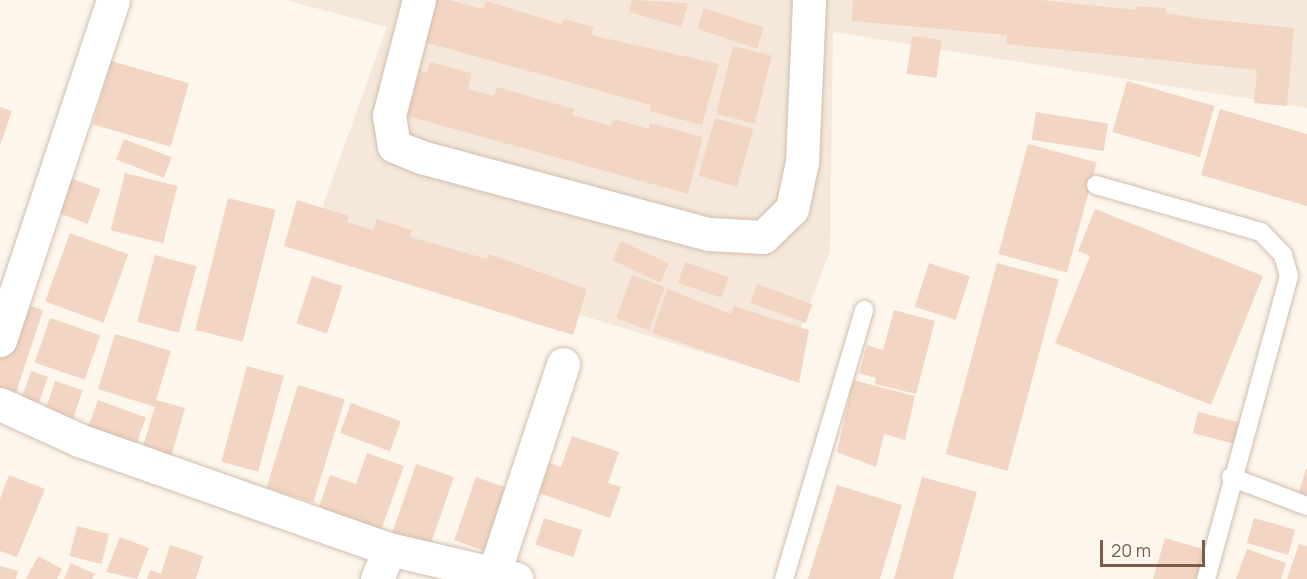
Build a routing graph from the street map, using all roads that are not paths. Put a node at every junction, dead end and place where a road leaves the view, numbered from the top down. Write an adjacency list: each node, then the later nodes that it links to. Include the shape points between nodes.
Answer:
1 (113, 0): 6 (street)
2 (419, 0): 3 (street, via 389,115 394,146 421,157 709,234 763,237 792,208 802,162)
3 (809, 0)
4 (1096, 185): 9 (lane, via 1261,232 1283,255 1288,276)
5 (864, 310): 14 (lane)
6 (0, 340)
7 (563, 364): 12 (street)
8 (0, 404): 11 (street, via 79,440)
9 (1231, 477): 10 (lane); 15 (lane)
10 (1307, 506)
11 (389, 549): 12 (street); 13 (street)
12 (506, 576)
13 (377, 579)
14 (784, 579)
15 (1206, 579)

